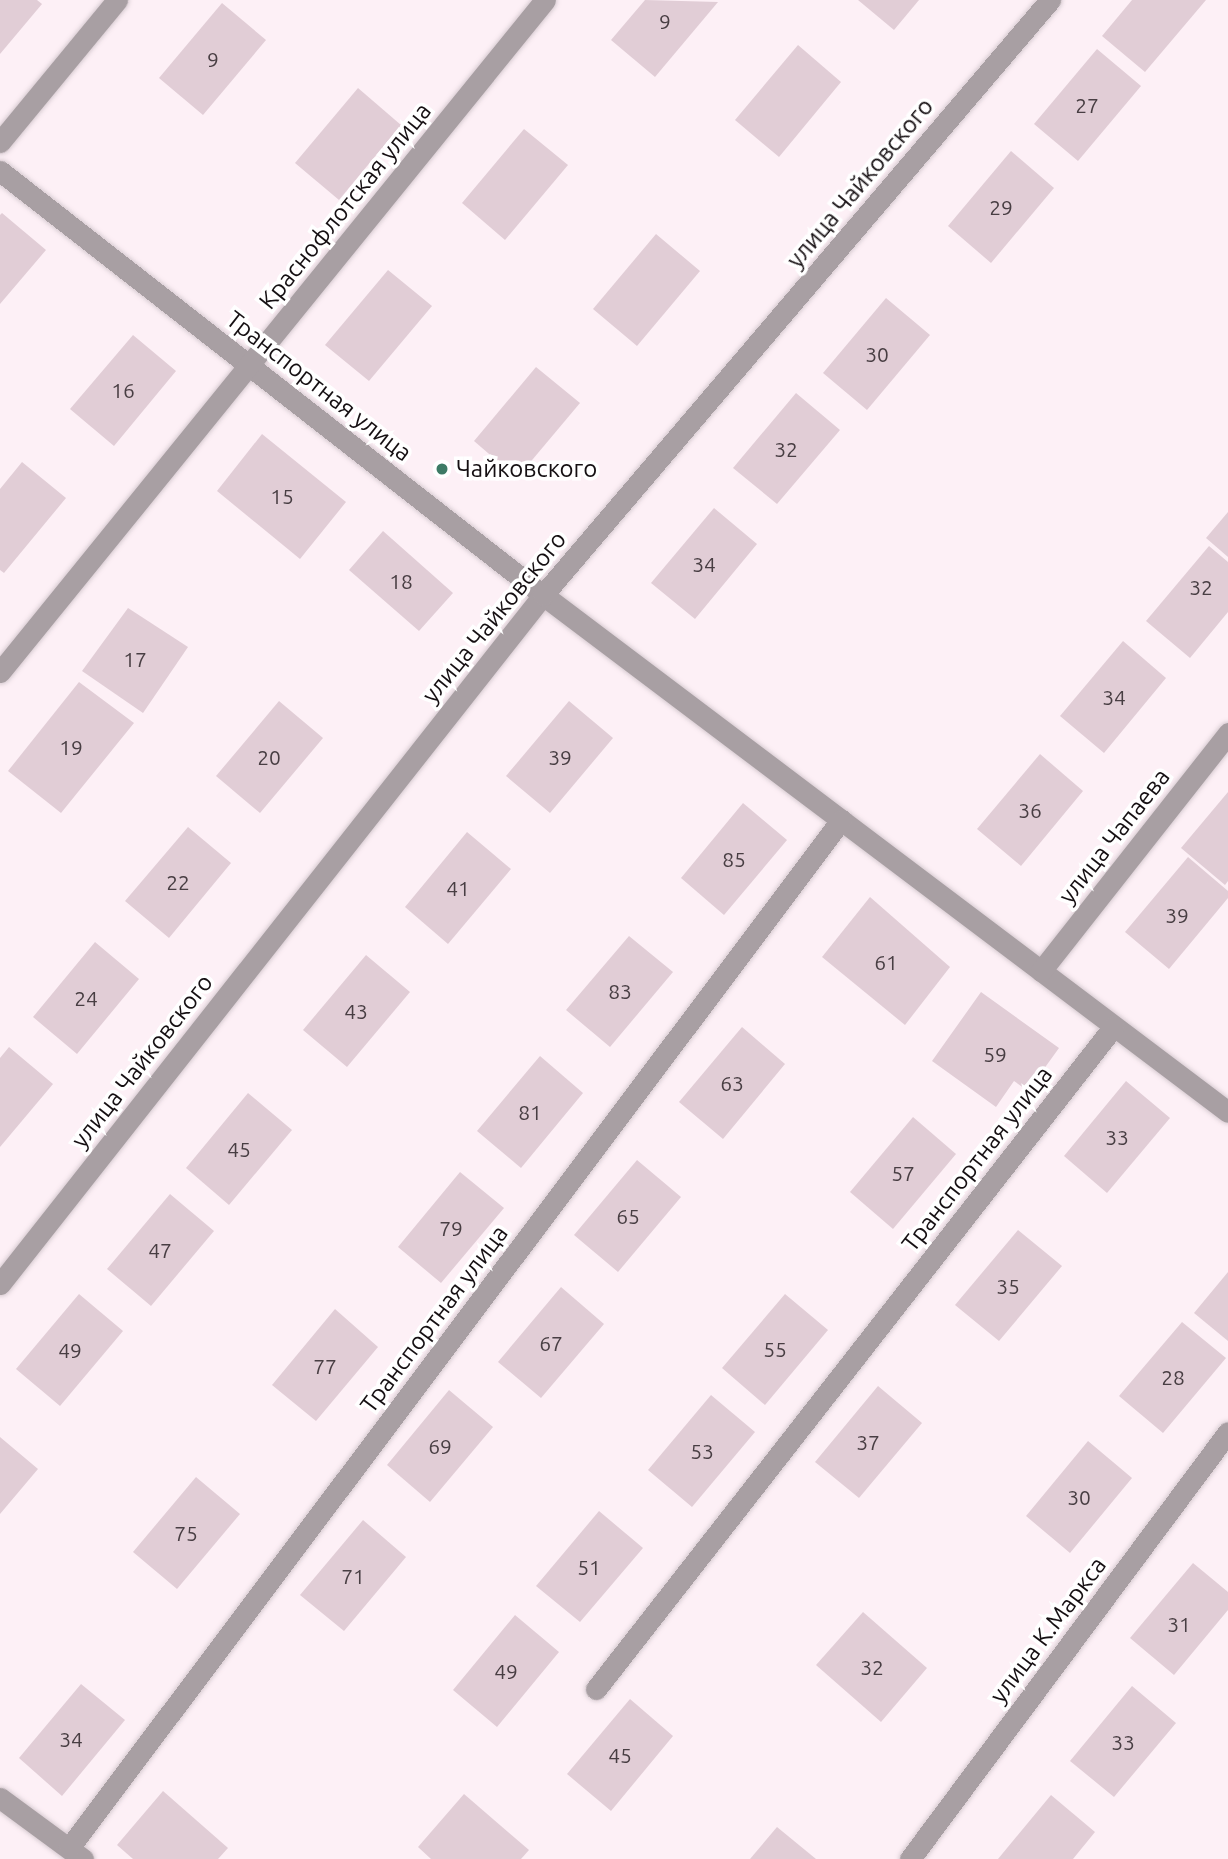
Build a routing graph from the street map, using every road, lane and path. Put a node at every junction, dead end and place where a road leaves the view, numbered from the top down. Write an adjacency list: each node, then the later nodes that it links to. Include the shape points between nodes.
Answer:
1 (117, 0): 4 (street)
2 (545, 0): 6 (street, Краснофлотская улица)
3 (1050, 0): 7 (street, улица Чайковского)
4 (0, 142)
5 (0, 171): 6 (street, Транспортная улица)
6 (249, 365): 7 (street, Транспортная улица); 8 (street, Краснофлотская улица)
7 (543, 595): 10 (street, Транспортная улица); 14 (street, улица Чайковского)
8 (0, 672)
9 (1228, 733): 11 (street, улица Чапаева)
10 (841, 820): 11 (street, Транспортная улица); 18 (street, Транспортная улица)
11 (1041, 971): 12 (street, Транспортная улица)
12 (1114, 1026): 13 (street, Транспортная улица); 16 (street, Транспортная улица)
13 (1228, 1112)
14 (0, 1284)
15 (1228, 1432): 19 (street, улица К.Маркса)
16 (596, 1689)
17 (0, 1798): 18 (street)
18 (76, 1854)
19 (910, 1859)

